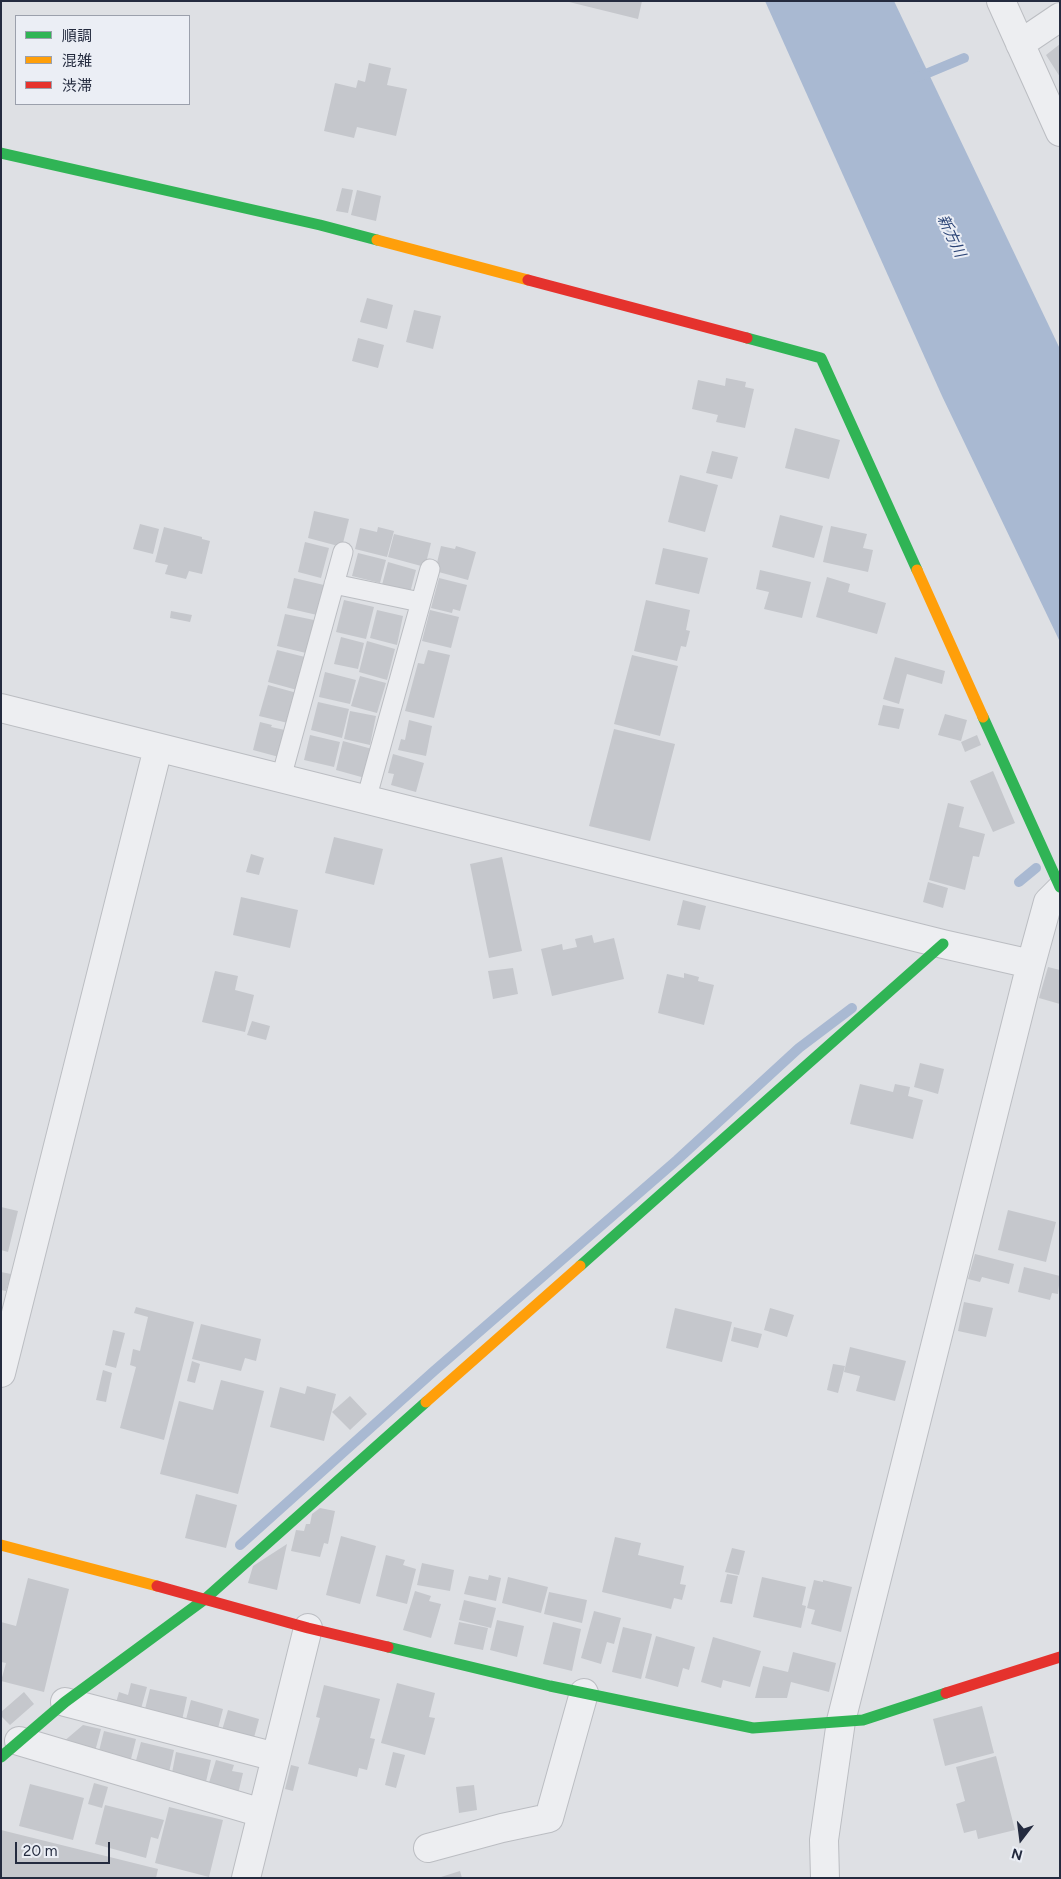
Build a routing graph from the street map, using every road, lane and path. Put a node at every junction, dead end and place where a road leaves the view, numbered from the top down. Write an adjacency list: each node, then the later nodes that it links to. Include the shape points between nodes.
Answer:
1 (1001, 1): 3 (street)
2 (1060, 17): 3 (street)
3 (1020, 44): 4 (street)
4 (1060, 132)
5 (1, 153): 14 (street, via 320,225 822,358)
6 (344, 552): 8 (lane)
7 (430, 569): 9 (lane)
8 (334, 584): 9 (lane); 12 (lane)
9 (420, 602): 13 (lane)
10 (1, 708): 11 (street)
11 (158, 748): 12 (street); 17 (street)
12 (281, 778): 13 (street)
13 (366, 800): 15 (street)
14 (1060, 888): 16 (street, via 1048,902)
15 (943, 944): 16 (street); 19 (street)
16 (1031, 964): 24 (street)
17 (1, 1373)
18 (1, 1545): 19 (street)
19 (205, 1599): 20 (street); 23 (street)
20 (308, 1628): 22 (street); 26 (street)
21 (1060, 1657): 24 (street, via 863,1720)
22 (584, 1693): 24 (street, via 753,1728); 28 (street, via 549,1818)
23 (64, 1702): 25 (street); 26 (street)
24 (841, 1722): 30 (street, via 824,1840)
25 (10, 1749): 27 (street)
26 (276, 1757): 27 (street)
27 (262, 1813): 29 (street)
28 (428, 1848)
29 (246, 1878)
30 (825, 1878)

